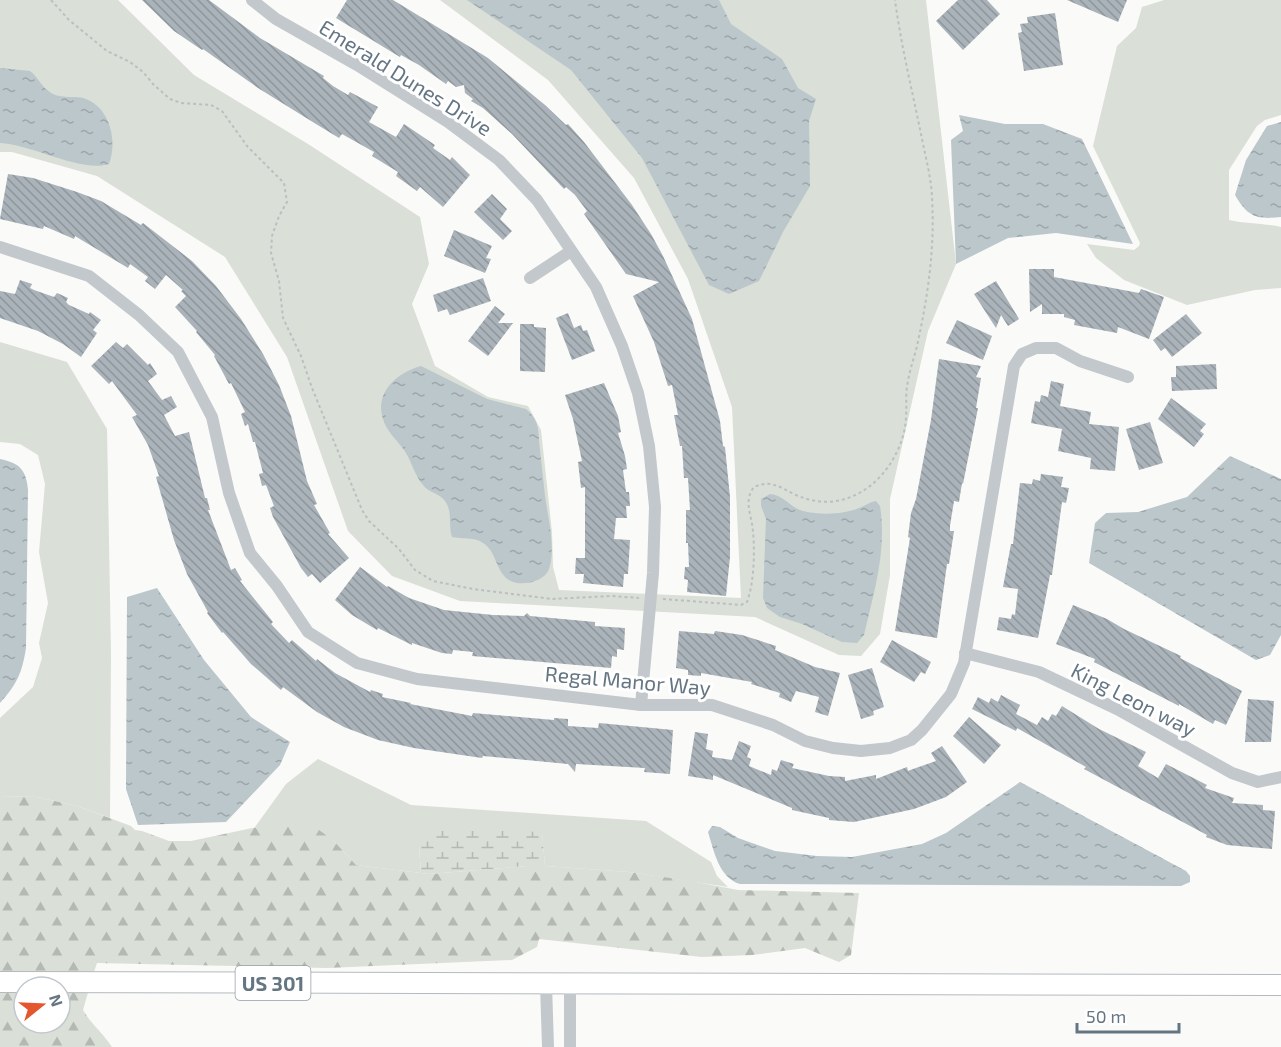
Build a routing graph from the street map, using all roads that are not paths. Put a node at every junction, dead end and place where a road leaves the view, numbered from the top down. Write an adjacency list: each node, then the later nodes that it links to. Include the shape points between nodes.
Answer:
1 (252, 0): 3 (street, Emerald Dunes Drive, via 276,19 448,122 499,160 537,200)
2 (0, 247): 7 (street, Regal Manor Way, via 89,276 178,352 212,417 229,493 250,553 308,632 357,663 417,679)
3 (571, 251): 4 (street); 7 (street, Emerald Dunes Drive, via 596,287 622,346 638,393 649,446 655,507)
4 (530, 278)
5 (1128, 377): 6 (street, Regal Manor Way, via 1080,361 1056,348 1035,348 1022,354 1014,366)
6 (965, 653): 7 (street, Regal Manor Way, via 944,703 911,740 890,748 833,748 712,705); 8 (street, King Leon way, via 1039,672 1117,709 1232,773 1258,782)
7 (641, 705)
8 (1281, 777)
9 (0, 982): 10 (main road, US 301)
10 (546, 984): 11 (main road, US 301); 13 (street)
11 (570, 984): 12 (main road, US 301); 14 (street)
12 (1281, 986)
13 (548, 1047)
14 (570, 1047)

